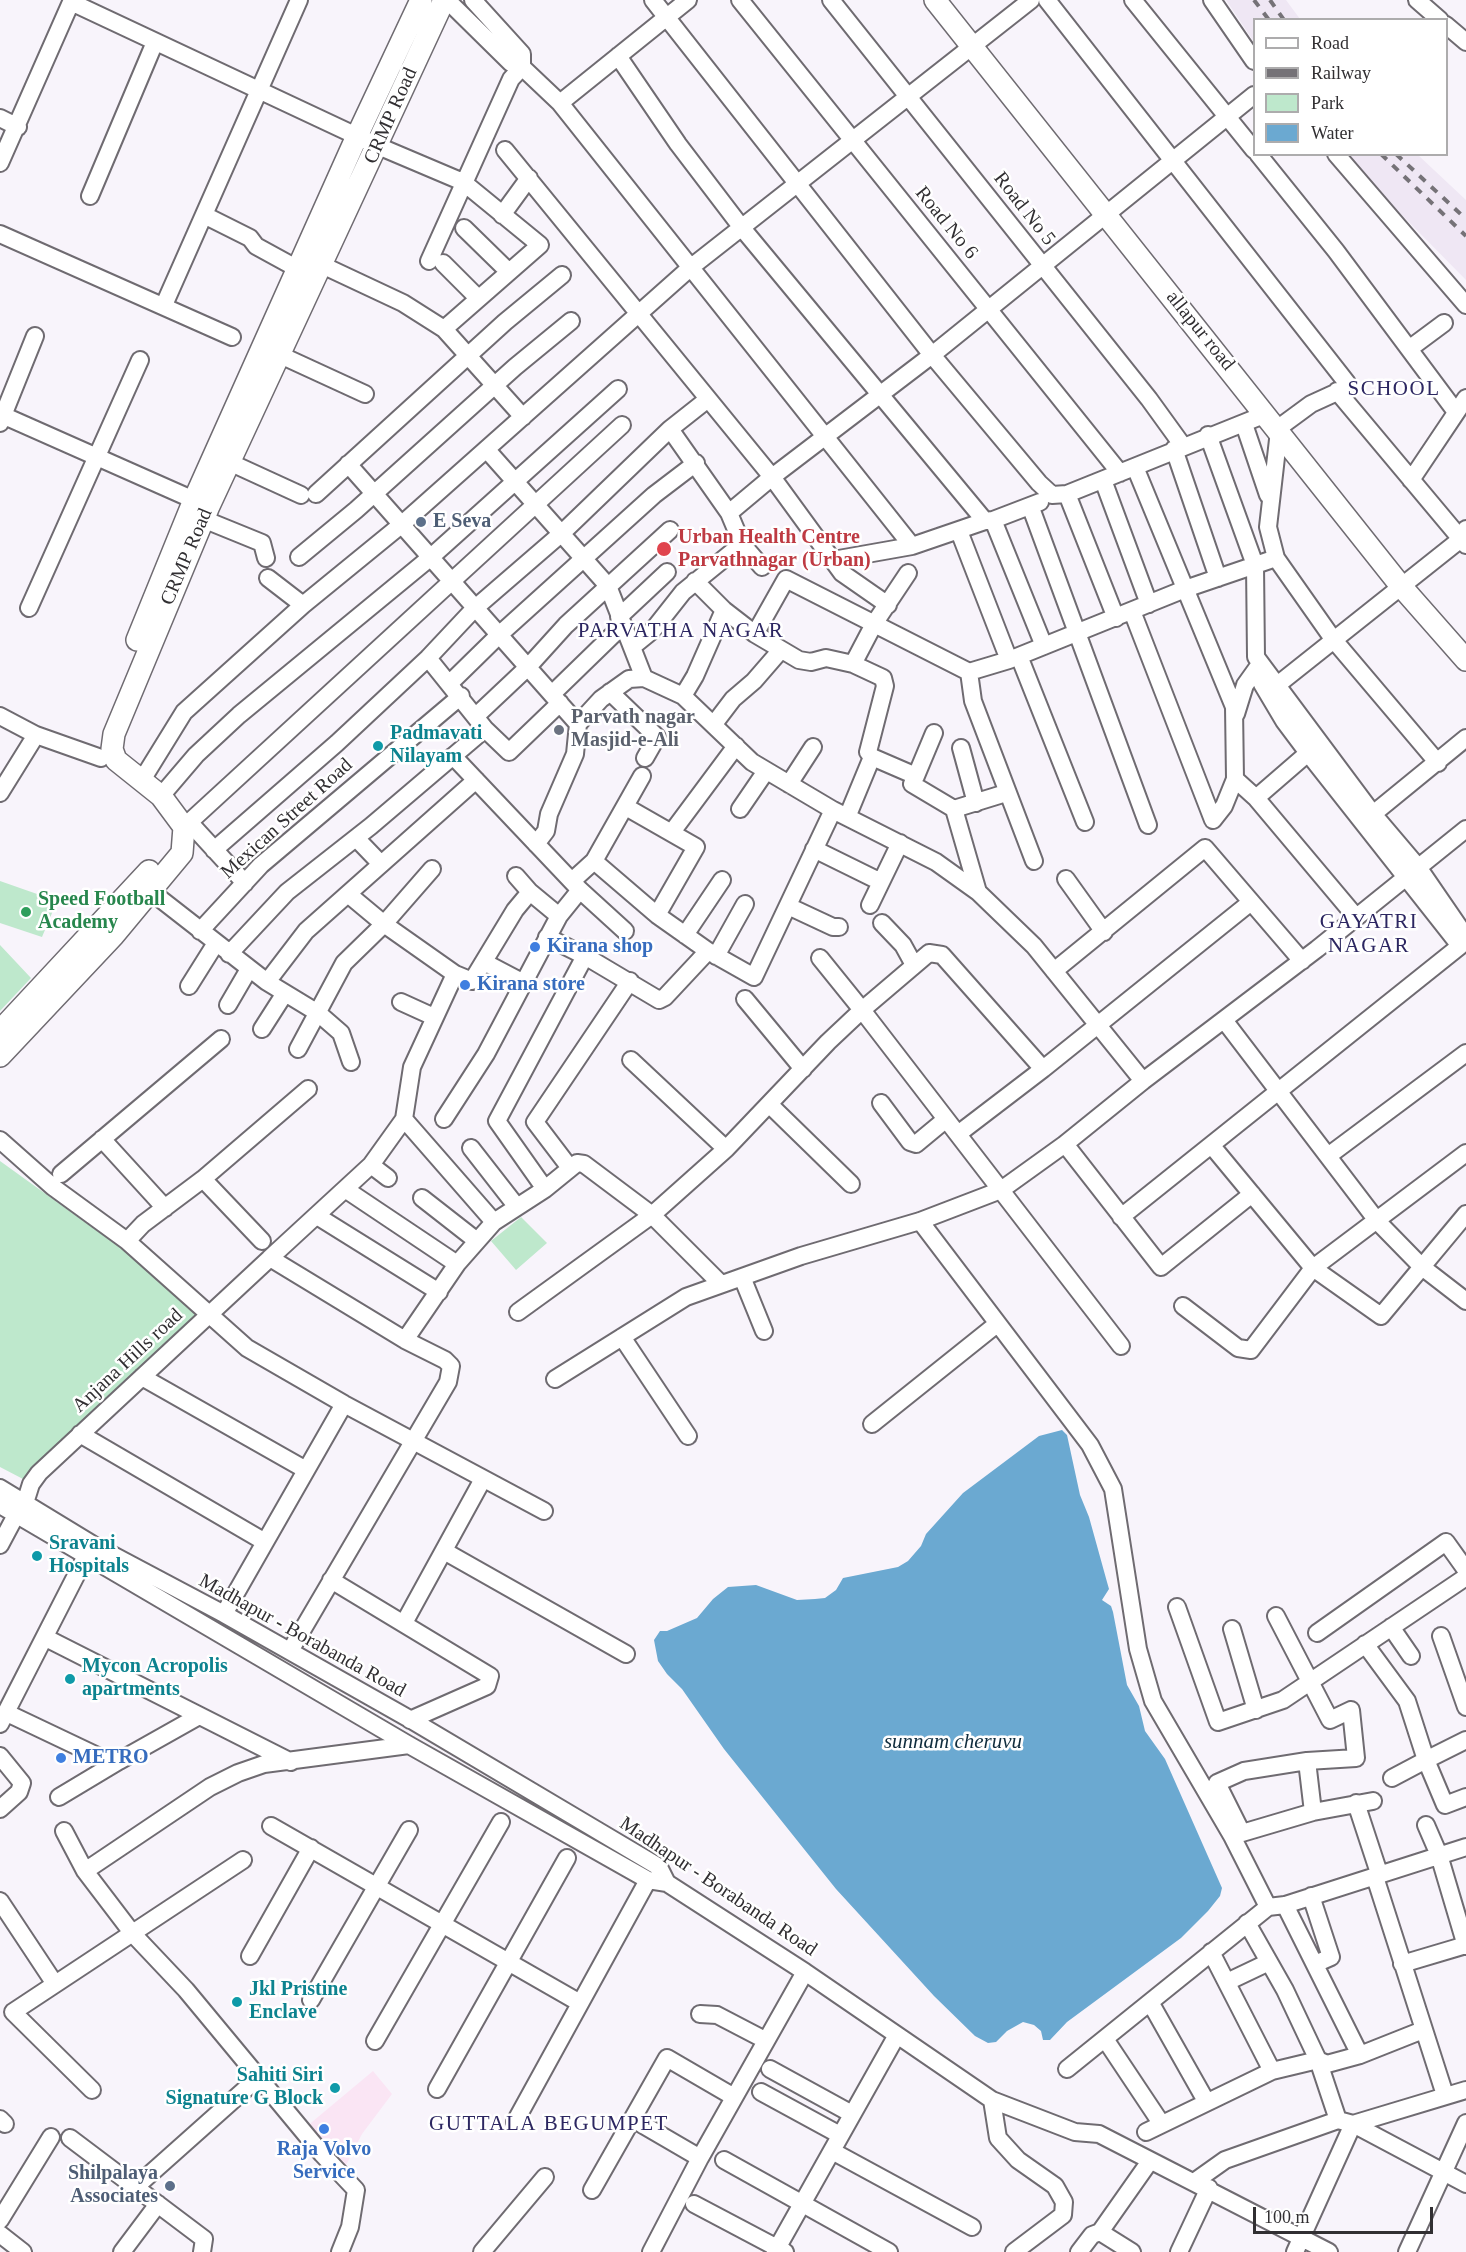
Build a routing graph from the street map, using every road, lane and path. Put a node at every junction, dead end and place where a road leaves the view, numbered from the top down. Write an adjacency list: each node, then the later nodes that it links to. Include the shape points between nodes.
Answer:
1 (299, 0): 25 (street)
2 (421, 0): 32 (main road, CRMP Road)
3 (445, 0): 24 (street, via 511,63); 34 (main road, CRMP Road)
4 (473, 0): 24 (street, via 522,54)
5 (653, 0): 16 (street)
6 (688, 0): 16 (street)
7 (740, 0): 33 (street, Road No 6)
8 (831, 0): 26 (street, Road No 5)
9 (935, 0): 21 (main road, allapur road)
10 (1031, 0): 21 (street)
11 (1047, 0): 39 (street)
12 (1133, 0): 30 (street)
13 (1212, 0): 23 (street)
14 (1417, 0): 17 (street)
15 (71, 1): 19 (street); 31 (street)
16 (666, 18): 22 (street); 43 (street)
17 (1438, 18)
18 (1448, 27): 20 (street)
19 (155, 42): 25 (street); 44 (street)
20 (1466, 42)
21 (973, 46): 26 (street); 47 (main road, allapur road)
22 (618, 56): 28 (street); 49 (street)
23 (1253, 61)
24 (522, 67): 28 (street); 42 (street, via 511,79)
25 (259, 90): 32 (street); 45 (street)
26 (908, 95): 33 (street); 52 (street, Road No 5)
27 (1253, 96): 30 (street)
28 (560, 103): 53 (street)
29 (0, 118): 31 (street)
30 (1229, 118): 35 (street); 39 (street)
31 (18, 127): 40 (street)
32 (357, 136): 34 (street); 54 (main road, CRMP Road)
33 (851, 140): 43 (street); 60 (street, Road No 6)
34 (378, 146): 42 (street); 51 (main road, CRMP Road)
35 (1253, 149)
36 (505, 150): 41 (street)
37 (1260, 156): 67 (street)
38 (1338, 156): 59 (street)
39 (1175, 162): 47 (street); 74 (street, via 1347,382 1346,388)
40 (0, 163)
41 (530, 178): 46 (street); 61 (street)
42 (463, 182): 46 (street); 57 (street, via 436,262)
43 (796, 183): 49 (street); 69 (street)
44 (90, 196)
45 (204, 215): 54 (street, via 250,238 256,246); 58 (street)
46 (502, 215): 55 (street, via 540,245)
47 (1107, 216): 52 (street); 83 (main road, allapur road)
48 (464, 228): 55 (street)
49 (742, 228): 53 (street); 76 (street)
50 (0, 234): 58 (street)
51 (322, 265): 64 (street, via 403,303); 68 (main road, CRMP Road)
52 (1042, 265): 60 (street); 87 (street, Road No 5, via 1149,399)
53 (690, 268): 61 (street); 86 (street)
54 (297, 269): 101 (main road, CRMP Road)
55 (507, 271): 57 (street)
56 (562, 275): 70 (street)
57 (478, 298): 64 (street)
58 (164, 305): 66 (street)
59 (1466, 305)
60 (988, 308): 69 (street); 93 (street, Road No 6)
61 (637, 314): 77 (street); 79 (street)
62 (571, 321): 72 (street)
63 (1444, 323): 67 (street)
64 (444, 329): 70 (street)
65 (35, 336): 80 (street)
66 (232, 337)
67 (1409, 349): 78 (street)
68 (278, 354): 75 (street); 90 (main road, CRMP Road)
69 (932, 355): 76 (street); 99 (street, via 1039,483)
70 (468, 356): 72 (street); 92 (street)
71 (140, 360): 89 (street)
72 (494, 386): 79 (street); 98 (street)
73 (618, 389): 97 (street)
74 (1337, 391): 83 (street); 96 (street)
75 (365, 394)
76 (881, 395): 86 (street); 106 (street)
77 (708, 399): 84 (street); 94 (street)
78 (1461, 405): 96 (street)
79 (523, 417): 88 (street)
80 (1, 418): 89 (street)
81 (622, 424): 102 (street)
82 (1244, 424): 83 (street); 85 (street); 100 (street)
83 (1274, 425): 100 (street); 128 (main road, allapur road)
84 (670, 429): 91 (street); 110 (street)
85 (1208, 435): 87 (street); 120 (street)
86 (826, 436): 94 (street); 113 (street)
87 (1179, 448): 93 (street); 125 (street, Road No 5)
88 (487, 450): 97 (street); 107 (street)
89 (95, 458): 101 (street); 134 (street)
90 (229, 462): 92 (street, via 308,494); 105 (main road, CRMP Road)
91 (696, 463): 104 (street); 118 (street, Mexican Street Road, via 654,495)
92 (348, 464): 98 (street)
93 (1128, 470): 95 (street); 130 (street, Road No 6)
94 (772, 477): 104 (street); 119 (street)
95 (1102, 480): 99 (street); 131 (street)
96 (1411, 480): 111 (street)
97 (515, 481): 102 (street); 114 (street)
98 (375, 494): 107 (street); 116 (street)
99 (1060, 494): 103 (street); 138 (street)
100 (1269, 498): 117 (street, via 1268,527)
101 (194, 500): 175 (main road, CRMP Road, via 98,735)
102 (536, 506): 110 (street); 127 (street)
103 (1031, 508): 106 (street); 141 (street)
104 (729, 513): 112 (street)
105 (203, 519): 115 (street, via 262,543); 182 (main road, CRMP Road, via 114,734 112,750 116,760)
106 (989, 521): 109 (street); 145 (street)
107 (401, 525): 114 (street); 132 (street)
108 (670, 530): 129 (street)
109 (959, 531): 113 (street); 149 (street)
110 (562, 533): 118 (street); 135 (street)
111 (1464, 538): 128 (street)
112 (742, 544): 121 (street); 126 (street)
113 (912, 546): 119 (street)
114 (431, 557): 127 (street); 187 (street, via 239,715 196,755)
115 (266, 558)
116 (299, 558)
117 (1276, 558): 120 (street); 144 (street)
118 (585, 560): 129 (street); 143 (street, Mexican Street Road)
119 (833, 560): 133 (street, via 842,573)
120 (1255, 565): 125 (street); 150 (street)
121 (762, 567)
122 (667, 572): 139 (street)
123 (908, 573): 133 (street)
124 (267, 578): 132 (street)
125 (1218, 578): 130 (street)
126 (695, 581): 136 (street); 146 (street, via 653,630)
127 (450, 582): 135 (street); 196 (street)
128 (1400, 585): 144 (street); 151 (main road, allapur road)
129 (608, 586): 139 (street); 153 (street)
130 (1185, 589): 131 (street); 161 (street, Road No 6)
131 (1149, 604): 137 (street)
132 (303, 605): 182 (street, via 184,712)
133 (888, 605): 140 (street)
134 (29, 608)
135 (474, 609): 143 (street); 148 (street)
136 (724, 610): 142 (street); 159 (street)
137 (1132, 611): 138 (street); 181 (street, via 1213,820 1224,806)
138 (1116, 618): 141 (street)
139 (621, 621): 146 (street); 160 (street)
140 (874, 624): 142 (street, via 786,579); 152 (street); 154 (street)
141 (1077, 633): 145 (street); 197 (street)
142 (755, 634): 147 (street)
143 (499, 635): 153 (street); 157 (street, Mexican Street Road)
144 (1333, 639): 156 (street); 177 (street)
145 (1044, 646): 149 (street)
146 (632, 647): 155 (street)
147 (780, 651): 152 (street, via 811,662 826,658); 165 (street)
148 (428, 658): 157 (street); 204 (street)
149 (1014, 658): 154 (street); 195 (street)
150 (1258, 660): 156 (street); 161 (street); 172 (street, via 1262,684)
151 (1466, 660)
152 (854, 664): 174 (street, via 878,675 885,686 868,752)
153 (528, 667): 160 (street); 163 (street)
154 (969, 672): 186 (street, via 973,701)
155 (644, 678): 158 (street, via 629,679); 159 (street)
156 (1276, 686): 194 (street)
157 (455, 690): 163 (street); 214 (street, Mexican Street Road)
158 (610, 692): 164 (street); 176 (street, via 657,737)
159 (683, 696): 165 (street)
160 (556, 699): 163 (street, via 511,752); 164 (street)
161 (1236, 714): 181 (street)
162 (0, 716): 167 (street)
163 (481, 723): 173 (street)
164 (578, 724): 202 (street, via 575,753 549,814 546,831)
165 (714, 724): 169 (street)
166 (934, 732): 180 (street)
167 (36, 735): 175 (street); 185 (street)
168 (1466, 738): 177 (street)
169 (736, 746): 178 (street); 199 (street)
170 (813, 747): 184 (street)
171 (961, 748): 189 (street)
172 (1308, 753): 188 (street); 209 (street)
173 (453, 756): 183 (street); 200 (street)
174 (872, 757): 180 (street); 193 (street)
175 (100, 758): 261 (main road, via 112,773 152,803 170,826 168,851)
176 (645, 758)
177 (1438, 763): 194 (street)
178 (766, 771): 184 (street); 191 (street)
179 (642, 776): 190 (street)
180 (915, 776): 192 (street, via 912,784)
181 (1235, 778): 188 (street)
182 (142, 780): 187 (main road, CRMP Road)
183 (476, 780): 202 (street); 207 (street)
184 (789, 784): 193 (street)
185 (0, 793)
186 (1006, 793): 189 (street); 206 (street)
187 (161, 796): 196 (main road, CRMP Road)
188 (1257, 798): 226 (street)
189 (976, 803): 192 (street)
190 (626, 807): 199 (street); 205 (street)
191 (740, 809)
192 (954, 809): 218 (street)
193 (840, 812): 201 (street); 203 (street)
194 (1373, 814): 209 (street)
195 (1085, 822)
196 (187, 825): 204 (street); 216 (main road, via 182,853)
197 (1148, 825)
198 (1466, 829): 209 (street)
199 (672, 832): 224 (street, via 694,843 695,851)
200 (356, 838): 207 (street); 237 (street, via 287,892)
201 (900, 843): 213 (street); 218 (street, via 936,862)
202 (536, 844): 215 (street)
203 (814, 849): 213 (street); 223 (street)
204 (214, 850): 214 (street)
205 (594, 861): 215 (street); 224 (street)
206 (1034, 861)
207 (381, 864): 219 (street)
208 (432, 869): 228 (street)
209 (1412, 872): 226 (street); 236 (street)
210 (516, 876): 217 (street)
211 (1066, 879): 232 (street)
212 (722, 880): 233 (street)
213 (881, 882): 222 (street)
214 (245, 883): 230 (street, Mexican Street Road)
215 (576, 886): 225 (street); 231 (street)
216 (149, 890): 230 (street); 265 (main road, via 113,936)
217 (530, 892): 225 (street); 242 (street)
218 (978, 892): 245 (street)
219 (348, 894): 228 (street); 247 (street, via 306,931)
220 (1251, 902): 232 (street, via 1205,848); 241 (street); 259 (street)
221 (745, 904): 238 (street)
222 (870, 905)
223 (788, 906): 229 (street); 238 (street, via 754,977)
224 (657, 915): 233 (street)
225 (559, 916): 234 (street)
226 (1356, 917): 241 (street)
227 (882, 923): 243 (street, via 903,945)
228 (384, 924): 246 (street); 256 (street, via 344,963)
229 (839, 927)
230 (200, 931): 235 (street)
231 (626, 932)
232 (1104, 932): 245 (street)
233 (685, 935): 238 (street)
234 (547, 937): 239 (street); 249 (street)
235 (216, 943): 237 (street); 250 (street)
236 (1464, 945): 272 (street)
237 (229, 954): 244 (street)
238 (712, 954): 248 (street, via 663,999 656,999)
239 (585, 956): 248 (street); 294 (street, via 497,1121)
240 (820, 958): 255 (street)
241 (1302, 961): 258 (street)
242 (484, 962): 246 (street, via 472,981); 249 (street)
243 (914, 965): 255 (street); 269 (street, via 929,953 942,954)
244 (249, 969): 247 (street); 254 (street)
245 (1054, 971): 259 (street)
246 (455, 974): 257 (street)
247 (267, 981): 251 (street)
248 (630, 981): 288 (street, via 535,1122)
249 (524, 983): 276 (street, via 486,1054)
250 (189, 986)
251 (285, 993): 256 (street); 260 (street)
252 (745, 999): 268 (street)
253 (401, 1002): 257 (street)
254 (228, 1005)
255 (862, 1010): 268 (street); 277 (street)
256 (318, 1012): 263 (street); 267 (street, via 342,1033)
257 (434, 1017): 275 (street, via 412,1067)
258 (1224, 1020): 270 (street); 272 (street)
259 (1097, 1026): 269 (street); 270 (street)
260 (261, 1029)
261 (0, 1031)
262 (221, 1039): 279 (street)
263 (298, 1049)
264 (1466, 1053): 286 (street)
265 (0, 1056)
266 (631, 1060): 284 (street)
267 (351, 1062)
268 (803, 1069): 274 (street)
269 (1043, 1069): 278 (street)
270 (1143, 1081): 281 (street)
271 (308, 1089): 291 (street)
272 (1278, 1091): 282 (street); 286 (street)
273 (881, 1103): 277 (street, via 910,1142 916,1144)
274 (770, 1105): 284 (street); 292 (street)
275 (404, 1119): 287 (street, Anjana Hills road); 305 (street)
276 (444, 1119)
277 (945, 1120): 278 (street)
278 (958, 1134): 295 (street)
279 (102, 1139): 289 (street); 299 (street)
280 (0, 1140): 307 (street, via 53,1187)
281 (1065, 1144): 295 (street); 303 (street)
282 (1212, 1146): 296 (street); 303 (street)
283 (471, 1148): 298 (street)
284 (726, 1149): 300 (street)
285 (1466, 1154): 306 (street)
286 (1328, 1156): 306 (street)
287 (371, 1165): 290 (street); 293 (street, Anjana Hills road)
288 (570, 1168): 294 (street); 300 (street, via 584,1164)
289 (61, 1174)
290 (388, 1178)
291 (203, 1179): 299 (street); 308 (street)
292 (851, 1184)
293 (345, 1189): 302 (street, Anjana Hills road); 311 (street)
294 (545, 1189): 298 (street)
295 (1001, 1190): 304 (street); 325 (street)
296 (1252, 1194): 303 (street, via 1161,1267); 313 (street)
297 (423, 1198): 309 (street)
298 (517, 1207): 305 (street)
299 (165, 1208): 307 (street)
300 (652, 1215): 315 (street); 319 (street)
301 (1466, 1215): 312 (street)
302 (316, 1216): 310 (street, Anjana Hills road); 316 (street)
303 (1121, 1217)
304 (920, 1221): 314 (street); 321 (street)
305 (494, 1222): 309 (street)
306 (1378, 1222): 312 (street); 313 (street)
307 (127, 1241): 320 (street)
308 (262, 1241)
309 (477, 1241): 311 (street)
310 (270, 1258): 320 (street, Anjana Hills road); 324 (street)
311 (458, 1264): 316 (street)
312 (1422, 1267): 313 (street, via 1381,1316); 317 (street)
313 (1313, 1268): 318 (street, via 1251,1350 1238,1348)
314 (742, 1277): 315 (street); 322 (street)
315 (720, 1283): 323 (street, via 686,1297)
316 (439, 1292): 324 (street)
317 (1466, 1301)
318 (1183, 1306)
319 (518, 1312)
320 (210, 1314): 326 (street, Anjana Hills road); 328 (street, via 247,1348)
321 (997, 1324): 329 (street); 390 (street, via 1090,1445 1113,1489 1138,1649 1153,1701)
322 (764, 1331)
323 (622, 1337): 327 (street); 331 (street)
324 (405, 1340): 332 (street, via 451,1366 448,1382)
325 (1121, 1346)
326 (142, 1377): 330 (street, Anjana Hills road); 333 (street)
327 (555, 1379)
328 (344, 1404): 332 (street); 333 (street)
329 (872, 1424)
330 (80, 1434): 337 (street, Anjana Hills road, via 34,1478); 339 (street)
331 (688, 1436)
332 (413, 1440): 334 (street); 345 (street)
333 (306, 1470): 339 (street)
334 (483, 1479): 338 (street); 341 (street)
335 (0, 1488): 337 (street, Madhapur - Borabanda Road)
336 (0, 1505): 337 (street)
337 (21, 1509): 340 (street, Anjana Hills road); 342 (street); 347 (street, Madhapur - Borabanda Road)
338 (544, 1511)
339 (265, 1542): 347 (street)
340 (0, 1545)
341 (444, 1551): 349 (street); 357 (street)
342 (87, 1554): 354 (street); 366 (street)
343 (1466, 1570): 352 (street, via 1446,1542)
344 (1466, 1577): 350 (street)
345 (332, 1580): 349 (street); 356 (street)
346 (1177, 1607): 361 (street, via 1218,1722)
347 (224, 1614): 356 (street, Madhapur - Borabanda Road)
348 (1276, 1616): 359 (street)
349 (404, 1623): 364 (street, via 489,1676 487,1686)
350 (1391, 1627): 355 (street); 358 (street)
351 (1232, 1629): 361 (street)
352 (1317, 1633)
353 (1442, 1636): 360 (street)
354 (46, 1638): 362 (street); 363 (street)
355 (1365, 1644): 359 (street); 368 (street, via 1407,1701)
356 (290, 1651): 364 (street, Madhapur - Borabanda Road)
357 (626, 1654)
358 (1411, 1656)
359 (1309, 1683): 361 (street, via 1283,1700); 370 (street, via 1330,1720 1351,1710 1356,1758)
360 (1466, 1707)
361 (1256, 1710)
362 (200, 1716): 369 (street); 371 (street)
363 (3, 1718): 369 (street, via 97,1758)
364 (410, 1720): 392 (street, Madhapur - Borabanda Road, via 659,1867)
365 (1466, 1740): 368 (street)
366 (410, 1745): 371 (street); 391 (street)
367 (0, 1756): 375 (street, via 22,1784 19,1792)
368 (1426, 1760): 372 (street); 374 (street, via 1445,1805)
369 (119, 1761): 373 (street)
370 (1307, 1761): 376 (street); 382 (street, via 1244,1771 1217,1783)
371 (291, 1762): 388 (street, via 264,1764 210,1787)
372 (1392, 1778)
373 (59, 1797)
374 (1466, 1797)
375 (0, 1809)
376 (1313, 1812): 382 (street); 389 (street, via 1364,1802 1378,1870)
377 (501, 1822): 398 (street)
378 (1426, 1825): 385 (street)
379 (271, 1826): 384 (street)
380 (409, 1830): 393 (street)
381 (64, 1831): 388 (street)
382 (1242, 1833): 390 (street, via 1259,1867)
383 (1466, 1847): 385 (street)
384 (311, 1848): 393 (street); 402 (street)
385 (1439, 1856): 389 (street); 400 (street)
386 (567, 1858): 403 (street)
387 (243, 1860): 399 (street)
388 (85, 1871): 399 (street)
389 (1375, 1877): 394 (street); 406 (street)
390 (1253, 1878): 396 (street)
391 (648, 1880): 392 (street); 411 (street)
392 (667, 1882): 407 (street, Madhapur - Borabanda Road)
393 (377, 1886): 398 (street); 410 (street)
394 (1311, 1896): 396 (street); 405 (street, via 1331,1957)
395 (0, 1901): 409 (street)
396 (1277, 1906): 397 (street); 405 (street)
397 (1247, 1923): 401 (street); 404 (street)
398 (442, 1924): 403 (street); 418 (street)
399 (133, 1934): 409 (street); 424 (street)
400 (1466, 1946): 406 (street)
401 (1211, 1952): 408 (street); 412 (street)
402 (250, 1956)
403 (508, 1962): 411 (street); 425 (street)
404 (1269, 1962): 408 (street); 420 (street)
405 (1315, 1964): 419 (street)
406 (1402, 1964): 414 (street)
407 (805, 1972): 415 (street, Madhapur - Borabanda Road); 417 (street)
408 (1227, 1982): 423 (street)
409 (55, 1984): 426 (street, via 13,2012)
410 (311, 2000)
411 (580, 2002): 435 (street)
412 (1150, 2002): 416 (street); 432 (street)
413 (700, 2014): 417 (street, via 717,2015)
414 (1423, 2030): 419 (street); 429 (street)
415 (897, 2036): 431 (street, Madhapur - Borabanda Road); 433 (street)
416 (1105, 2038): 422 (street); 437 (street)
417 (765, 2040): 430 (street)
418 (375, 2041)
419 (1360, 2055): 420 (street, via 1327,2064)
420 (1318, 2060): 423 (street); 436 (street)
421 (770, 2069): 433 (street)
422 (1067, 2069)
423 (1272, 2071): 432 (street)
424 (259, 2077): 449 (street); 466 (street, via 356,2190 350,2227)
425 (438, 2089)
426 (92, 2090)
427 (1466, 2090): 429 (street)
428 (760, 2092): 440 (street)
429 (1445, 2095): 436 (street)
430 (734, 2097): 434 (street, via 667,2058); 444 (street)
431 (994, 2101): 446 (street, Madhapur - Borabanda Road, via 1075,2132 1099,2134); 470 (street, via 998,2138 1018,2160 1055,2186 1064,2202 1063,2215)
432 (1206, 2102): 437 (street)
433 (852, 2114): 440 (street)
434 (633, 2120): 444 (street); 452 (street)
435 (515, 2122)
436 (1345, 2122): 447 (street); 451 (street, via 1225,2160); 460 (street)
437 (1161, 2123): 439 (street)
438 (1466, 2123): 447 (street)
439 (1146, 2132)
440 (840, 2135): 443 (street)
441 (51, 2137): 456 (street)
442 (70, 2138): 453 (street)
443 (832, 2151): 455 (street); 457 (street)
444 (700, 2158): 468 (street)
445 (724, 2160): 455 (street)
446 (1150, 2161): 451 (street, Madhapur - Borabanda Road); 458 (street)
447 (1444, 2174): 450 (street); 474 (street)
448 (545, 2177): 467 (street)
449 (140, 2183)
450 (1466, 2184)
451 (1201, 2185): 460 (street, Madhapur - Borabanda Road); 472 (street)
452 (592, 2190)
453 (158, 2204): 464 (street); 465 (street, via 204,2239)
454 (694, 2204): 461 (street)
455 (801, 2205): 461 (street); 469 (street)
456 (0, 2220)
457 (972, 2227)
458 (1100, 2232): 462 (street); 471 (street, via 1092,2235)
459 (0, 2234): 463 (street)
460 (1298, 2245): 473 (street, Madhapur - Borabanda Road)
461 (779, 2251)
462 (1127, 2251)
463 (23, 2252)
464 (122, 2252)
465 (202, 2252)
466 (340, 2252)
467 (482, 2252)
468 (651, 2252)
469 (889, 2252)
470 (1014, 2252)
471 (1079, 2252)
472 (1179, 2252)
473 (1329, 2252)
474 (1407, 2252)

